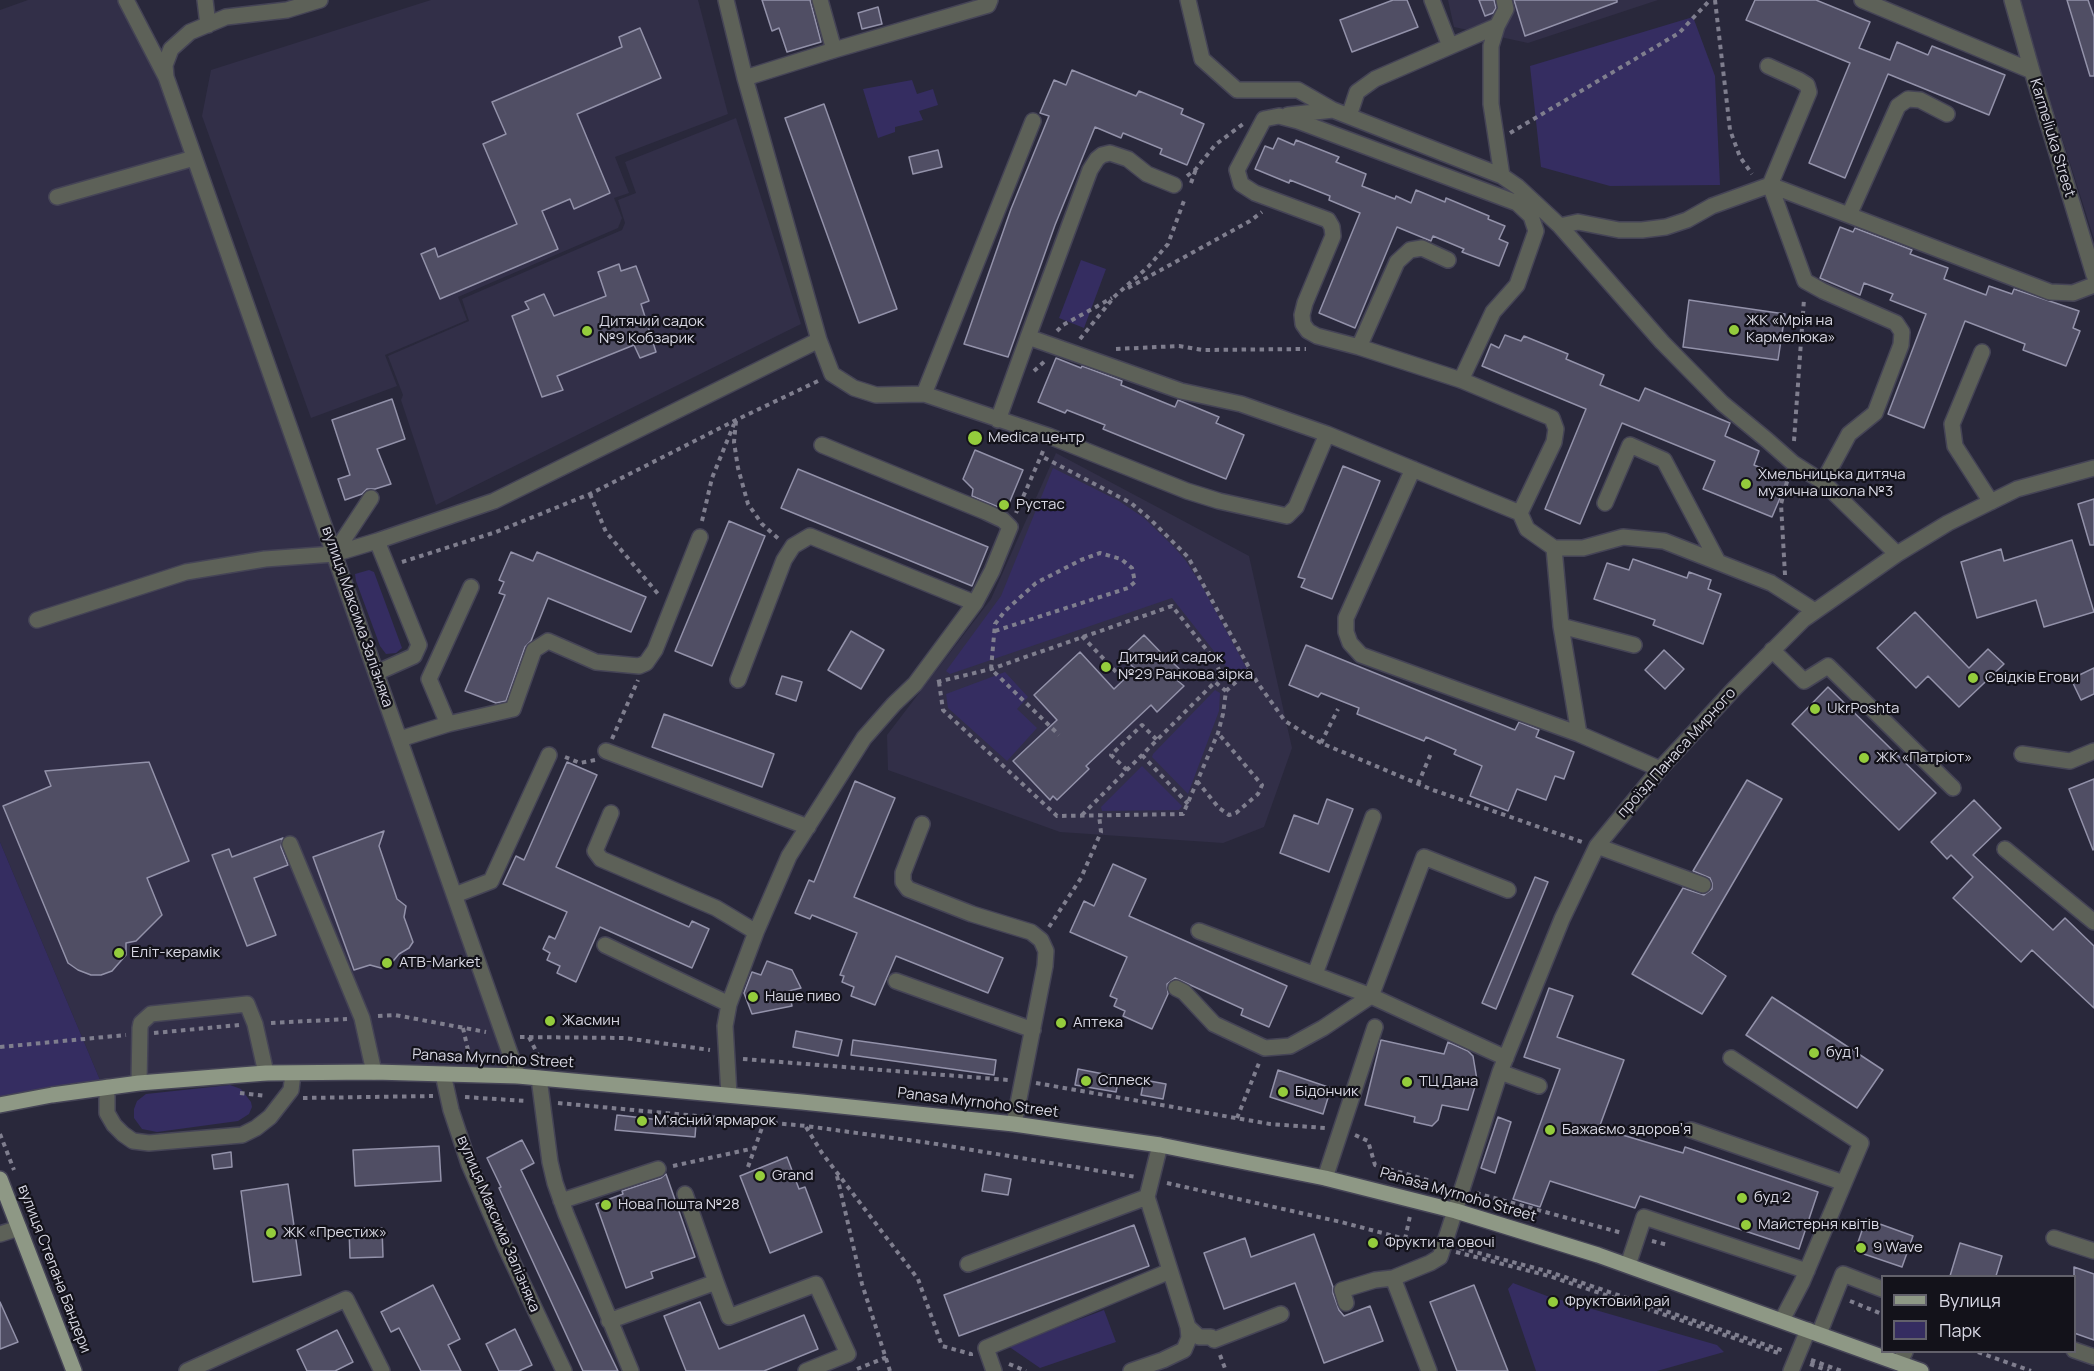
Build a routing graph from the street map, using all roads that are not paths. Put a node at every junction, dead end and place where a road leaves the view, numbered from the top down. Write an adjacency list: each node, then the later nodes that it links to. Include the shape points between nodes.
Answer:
1 (126, 0): 18 (street, вулиця Максима Залізняка)
2 (205, 0): 12 (street)
3 (320, 0): 12 (street, via 287,10 226,17)
4 (726, 0): 19 (street)
5 (820, 0): 15 (street)
6 (990, 0): 15 (street, via 988,5)
7 (1188, 0): 20 (street, via 1202,59 1237,90 1298,90)
8 (1432, 0): 14 (street)
9 (1504, 0): 13 (street, via 1506,9)
10 (1862, 0): 17 (street)
11 (2012, 0): 17 (street, Karmeliuka Street)
12 (208, 25): 18 (street, via 190,32 171,49 165,65)
13 (1497, 26): 14 (street); 26 (street, via 1491,46 1491,93)
14 (1450, 46): 22 (street, via 1375,79 1357,93)
15 (834, 50): 19 (street)
16 (1768, 66): 27 (street, via 1807,85 1809,92)
17 (2032, 71): 33 (street, Karmeliuka Street)
18 (166, 77): 25 (street, вулиця Максима Залізняка)
19 (745, 78): 36 (street)
20 (1333, 110): 22 (street); 23 (street)
21 (1947, 114): 30 (street, via 1920,100 1908,99 1898,106)
22 (1349, 116): 26 (street)
23 (1272, 118): 37 (street, via 1237,170 1241,184 1328,220 1333,236 1302,315 1303,324 1317,336); 39 (street, via 1298,121 1517,203 1531,216 1536,231 1517,285 1493,312)
24 (1033, 121): 40 (street)
25 (195, 158): 29 (street); 54 (street, вулиця Максима Залізняка)
26 (1502, 176): 31 (street)
27 (1770, 185): 30 (street); 31 (street, via 1666,227 1642,231 1578,222); 46 (street, via 1805,281 1896,323 1902,332 1901,345 1875,413 1849,434)
28 (1180, 189): 35 (street, via 1147,174 1128,159 1110,153 1097,159)
29 (57, 197)
30 (1849, 215): 34 (street, via 2050,292 2073,293)
31 (1560, 226): 46 (street, via 1662,342 1722,403 1793,463)
32 (1448, 260): 37 (street, via 1422,248 1410,250 1397,262)
33 (2094, 275)
34 (2094, 285)
35 (1030, 338): 41 (street); 42 (street, via 1181,391 1240,404)
36 (819, 340): 40 (street, via 832,375 854,388 876,395); 52 (street, via 494,501)
37 (1359, 347): 39 (street)
38 (1982, 352): 49 (street, via 1952,424 1955,446)
39 (1461, 380): 50 (street, via 1552,418 1556,429 1554,442)
40 (924, 394): 41 (street)
41 (998, 420): 42 (street, via 1187,491 1287,516 1296,507)
42 (1327, 434): 45 (street)
43 (822, 445): 58 (street, via 986,512 1010,527)
44 (2094, 468): 49 (street, проїзд Панаса Мирного, via 2017,489)
45 (1413, 469): 50 (street); 67 (street, via 1346,618 1350,643 1361,655)
46 (1823, 482): 55 (street)
47 (371, 498): 54 (street)
48 (1605, 502): 56 (street, via 1630,446 1664,460)
49 (1991, 502): 55 (street, проїзд Панаса Мирного)
50 (1520, 513): 53 (street, via 1527,529)
51 (700, 537): 66 (street, via 655,650 646,663 639,666 596,662 548,641 534,650 513,709)
52 (377, 541): 54 (street); 64 (street, via 418,645 414,656)
53 (1554, 548): 56 (street, via 1583,549 1623,537 1664,541); 61 (street)
54 (334, 554): 60 (street, via 265,559 186,572); 64 (street, вулиця Максима Залізняка)
55 (1897, 555): 59 (street, проїзд Панаса Мирного)
56 (1717, 560): 59 (street, via 1771,584)
57 (471, 588): 66 (street, via 429,679)
58 (975, 603): 65 (street, via 810,536 793,546 784,560); 78 (street, via 915,684 864,738)
59 (1815, 611): 63 (street, проїзд Панаса Мирного)
60 (37, 620)
61 (1561, 626): 62 (street); 67 (street)
62 (1634, 645)
63 (1772, 651): 73 (street, проїзд Панаса Мирного); 74 (street, via 1804,681 1828,666)
64 (376, 673): 68 (street, вулиця Максима Залізняка)
65 (738, 680)
66 (448, 724): 68 (street)
67 (1579, 734): 73 (street)
68 (400, 739): 84 (street, вулиця Максима Залізняка)
69 (606, 751): 78 (street)
70 (2094, 751): 71 (street, via 2070,761)
71 (2022, 754)
72 (549, 755): 84 (street, via 491,881)
73 (1660, 769): 80 (street, проїзд Панаса Мирного)
74 (1953, 788)
75 (611, 813): 87 (street, via 595,850 601,859 716,908)
76 (1373, 817): 89 (street)
77 (922, 824): 95 (street, via 903,873 908,889 1031,932 1041,940 1046,966)
78 (807, 826): 87 (street, via 789,856)
79 (290, 844): 98 (street, via 362,1018)
80 (1597, 846): 82 (street); 97 (street, проїзд Панаса Мирного, via 1562,919)
81 (2005, 849): 85 (street)
82 (1703, 885)
83 (1508, 890): 92 (street, via 1424,857)
84 (455, 895): 102 (street, вулиця Максима Залізняка)
85 (2094, 922)
86 (1199, 931): 89 (street)
87 (756, 932): 93 (street)
88 (605, 945): 93 (street)
89 (1315, 974): 92 (street)
90 (896, 981): 95 (street)
91 (1176, 988): 92 (street, via 1214,1024 1265,1048 1290,1046)
92 (1371, 996): 97 (street)
93 (729, 1004): 107 (street, via 725,1026)
94 (1375, 1027): 113 (street)
95 (1033, 1030): 109 (street)
96 (1731, 1058): 115 (street, via 1861,1143)
97 (1503, 1065): 105 (street); 119 (street, проїзд Панаса Мирного)
98 (374, 1072): 100 (main road, Panasa Myrnoho Street); 101 (main road, Panasa Myrnoho Street)
99 (266, 1073): 100 (main road, Panasa Myrnoho Street); 104 (main road, Panasa Myrnoho Street); 104 (street, via 247,1004 151,1014 141,1023)
100 (293, 1074): 106 (street, via 286,1098 270,1117 242,1135 149,1143 133,1141 114,1125 107,1113)
101 (443, 1074): 102 (main road, Panasa Myrnoho Street); 145 (street, вулиця Максима Залізняка, via 469,1164)
102 (518, 1076): 103 (main road, Panasa Myrnoho Street)
103 (539, 1078): 107 (main road, Panasa Myrnoho Street); 118 (street, via 550,1162)
104 (139, 1083): 106 (main road, Panasa Myrnoho Street)
105 (1539, 1086)
106 (107, 1087): 108 (main road, Panasa Myrnoho Street)
107 (729, 1095): 109 (main road, Panasa Myrnoho Street)
108 (0, 1105)
109 (1014, 1124): 111 (main road, Panasa Myrnoho Street)
110 (1691, 1130): 115 (street)
111 (1160, 1145): 113 (main road, Panasa Myrnoho Street); 117 (street)
112 (658, 1169): 118 (street)
113 (1325, 1178): 119 (main road, Panasa Myrnoho Street)
114 (0, 1179): 120 (main road, вулиця Степана Бандери)
115 (1844, 1183): 127 (street)
116 (686, 1194): 129 (street)
117 (1147, 1197): 124 (street); 126 (street)
118 (561, 1201): 134 (street)
119 (1456, 1211): 125 (main road, Panasa Myrnoho Street); 128 (street, проїзд Панаса Мирного, via 1440,1257)
120 (19, 1228): 121 (street); 143 (main road, вулиця Степана Бандери)
121 (0, 1234)
122 (2054, 1238): 123 (street)
123 (2094, 1251)
124 (968, 1264)
125 (1628, 1265): 127 (street, via 1644,1217); 133 (main road, Panasa Myrnoho Street)
126 (1170, 1271): 135 (street); 148 (street, via 986,1348)
127 (1807, 1271): 133 (street)
128 (1393, 1278): 131 (street, via 1342,1290); 150 (street)
129 (716, 1282): 134 (street); 147 (street, via 729,1317 816,1284 848,1354)
130 (1881, 1289): 136 (street, via 1843,1274)
131 (1346, 1303)
132 (1281, 1314): 135 (street, via 1214,1340 1199,1337)
133 (1782, 1320): 136 (main road, Panasa Myrnoho Street)
134 (609, 1321): 146 (street)
135 (1188, 1327): 149 (street, via 1184,1350)
136 (1814, 1332): 137 (main road, Panasa Myrnoho Street); 141 (street)
137 (1881, 1351)
138 (2076, 1351): 139 (street)
139 (2094, 1356)
140 (1902, 1357): 151 (main road, Panasa Myrnoho Street)
141 (1795, 1362)
142 (194, 1370): 144 (street, via 345,1299)
143 (74, 1371)
144 (382, 1371)
145 (564, 1371)
146 (631, 1371)
147 (806, 1371)
148 (994, 1371)
149 (1131, 1371)
150 (1429, 1371)
151 (1921, 1371)

